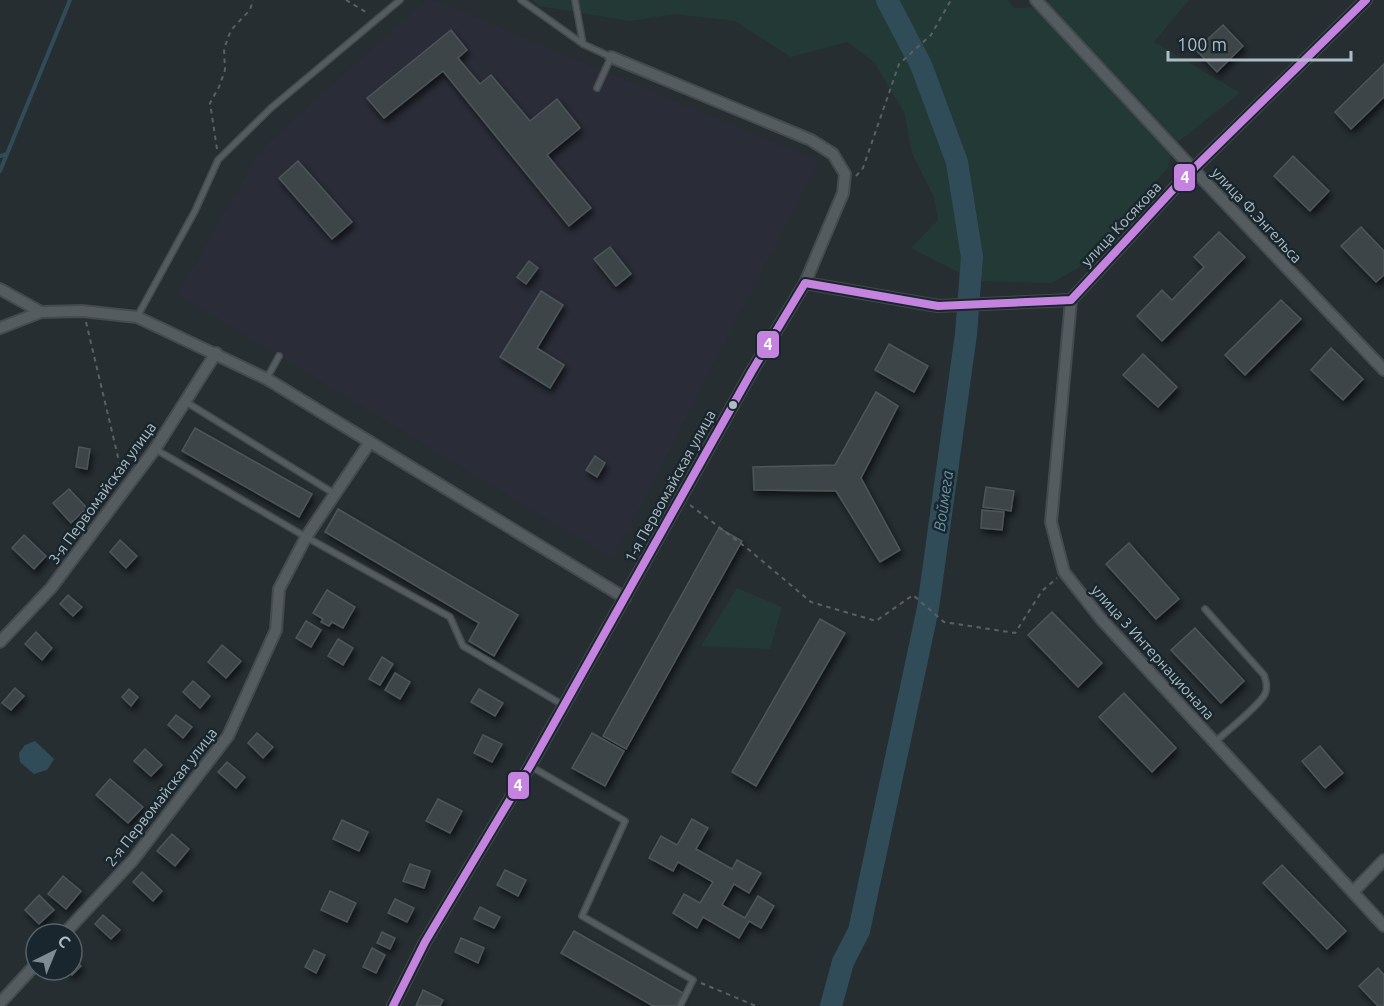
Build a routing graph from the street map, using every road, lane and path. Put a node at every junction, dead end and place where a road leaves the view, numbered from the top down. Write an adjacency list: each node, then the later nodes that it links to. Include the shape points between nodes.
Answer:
1 (253, 0): 13 (path, via 250,10 231,30 224,49 225,70 210,103)
2 (346, 0): 9 (path)
3 (400, 0): 9 (lane)
4 (522, 0): 10 (lane)
5 (575, 0): 10 (lane)
6 (951, 0): 15 (path, via 931,35 899,64 863,168)
7 (1036, 0): 14 (street, улица Ф.Энгельса)
8 (1366, 0): 14 (street, улица Косякова)
9 (377, 18): 13 (lane, via 271,108)
10 (583, 44): 11 (lane)
11 (611, 57): 12 (lane); 16 (street, 1-я Первомайская улица, via 811,140 833,154 844,174 843,193)
12 (597, 88)
13 (218, 160): 21 (lane, via 195,211)
14 (1192, 169): 18 (street, улица Косякова); 25 (street, улица Ф.Энгельса)
15 (856, 176)
16 (805, 283): 18 (street, via 938,306); 32 (street, 1-я Первомайская улица)
17 (0, 289): 20 (street)
18 (1071, 300): 34 (street, улица 3 Интернационала, via 1051,522)
19 (82, 311): 20 (street); 21 (street); 30 (path)
20 (41, 312): 22 (street)
21 (137, 316): 23 (street)
22 (0, 328)
23 (216, 353): 26 (street); 27 (street, 3-я Первомайская улица)
24 (279, 356): 26 (lane)
25 (1384, 370)
26 (267, 379): 28 (street)
27 (186, 402): 29 (street, 3-я Первомайская улица); 31 (lane)
28 (370, 442): 31 (street, 2-я Первомайская улица); 35 (street)
29 (155, 449): 30 (street, 3-я Первомайская улица); 33 (lane)
30 (125, 488): 37 (street, 3-я Первомайская улица, via 51,588)
31 (334, 494): 33 (street, 2-я Первомайская улица)
32 (681, 497): 34 (path, via 811,602 876,621 913,595 944,622 1015,633 1042,591); 35 (street, 1-я Первомайская улица)
33 (306, 537): 38 (lane, via 450,617 463,646); 43 (street, 2-я Первомайская улица, via 279,590 276,630 228,736 134,860)
34 (1064, 572): 39 (street, улица 3 Интернационала, via 1101,619)
35 (625, 598): 38 (street, 1-я Первомайская улица)
36 (1204, 609): 39 (lane, via 1267,683 1256,705)
37 (0, 642)
38 (563, 705): 40 (street, 1-я Первомайская улица)
39 (1215, 743): 42 (street, улица 3 Интернационала)
40 (530, 766): 46 (lane, via 625,821 582,916); 48 (street, 1-я Первомайская улица, via 425,942)
41 (1384, 860): 42 (street)
42 (1353, 892): 44 (street, улица 3 Интернационала)
43 (75, 922)
44 (1384, 926)
45 (24, 977): 47 (street)
46 (693, 980): 49 (lane); 50 (path)
47 (0, 1003)
48 (393, 1006)
49 (680, 1006)
50 (756, 1006)

